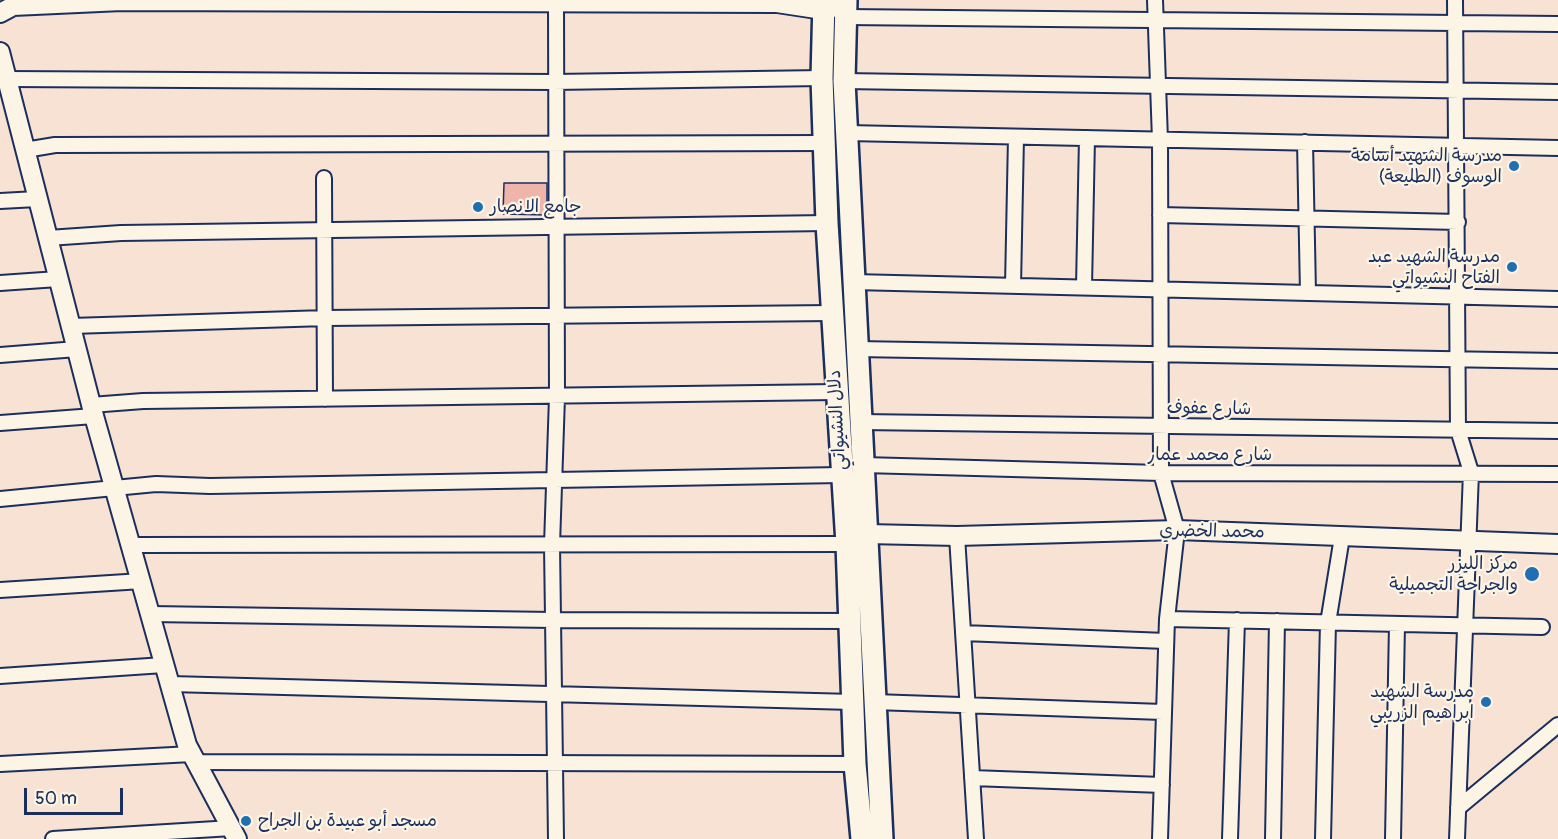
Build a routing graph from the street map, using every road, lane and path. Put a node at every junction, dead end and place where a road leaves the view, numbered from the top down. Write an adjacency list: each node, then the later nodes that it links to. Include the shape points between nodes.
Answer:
1 (1155, 0): 7 (street)
2 (1455, 0): 8 (street)
3 (556, 2): 4 (street); 6 (street, via 122,1 14,6); 13 (street)
4 (824, 5): 5 (street); 11 (main road, دلال النشيواتي)
5 (846, 7): 7 (street); 12 (main road, دلال النشيواتي)
6 (0, 13)
7 (1156, 21): 8 (street); 15 (street)
8 (1455, 24): 9 (street); 16 (street)
9 (1558, 24)
10 (0, 52): 14 (street)
11 (822, 78): 13 (street); 24 (main road, دلال النشيواتي)
12 (844, 81): 15 (street); 19 (main road, دلال النشيواتي)
13 (554, 82): 14 (street); 25 (street)
14 (5, 86): 18 (street)
15 (1158, 86): 16 (street); 22 (street)
16 (1456, 90): 17 (street); 26 (street)
17 (1558, 92)
18 (9, 121): 28 (street)
19 (847, 133): 20 (street); 40 (main road, دلال النشيواتي)
20 (1016, 137): 21 (street); 42 (street)
21 (1087, 138): 22 (street); 43 (street)
22 (1160, 140): 23 (street); 32 (street)
23 (1305, 142): 26 (street); 33 (street)
24 (825, 143): 25 (street); 35 (main road, دلال النشيواتي)
25 (554, 145): 28 (street, via 55,145); 36 (street)
26 (1458, 145): 27 (street); 34 (street)
27 (1558, 148)
28 (25, 150): 30 (street)
29 (324, 178): 37 (street)
30 (38, 198): 31 (street); 38 (street)
31 (0, 201)
32 (1160, 215): 33 (street); 44 (street)
33 (1306, 218): 34 (street); 45 (street)
34 (1458, 222): 46 (street)
35 (827, 223): 36 (street); 48 (main road, دلال النشيواتي)
36 (557, 225): 37 (street); 49 (street)
37 (325, 229): 38 (street, via 121,232); 50 (street)
38 (48, 238): 39 (street)
39 (58, 279): 41 (street); 51 (street)
40 (853, 282): 42 (street); 52 (main road, دلال النشيواتي)
41 (0, 283)
42 (1013, 285): 43 (street)
43 (1084, 287): 44 (street)
44 (1160, 289): 45 (street); 54 (street)
45 (1308, 293): 46 (street)
46 (1458, 296): 47 (street); 56 (street)
47 (1558, 299)
48 (832, 313): 49 (street); 58 (main road, دلال النشيواتي)
49 (557, 315): 50 (street); 59 (street)
50 (326, 318): 51 (street); 60 (street)
51 (71, 326): 53 (street)
52 (856, 348): 54 (street); 63 (main road, دلال النشيواتي)
53 (77, 349): 55 (street); 61 (street)
54 (1160, 354): 56 (street); 64 (street)
55 (0, 355)
56 (1458, 360): 57 (street); 65 (street)
57 (1558, 361)
58 (837, 392): 59 (street); 71 (main road, دلال النشيواتي)
59 (557, 397): 60 (street); 72 (street)
60 (325, 399): 61 (street, via 143,401)
61 (93, 411): 62 (street); 73 (street)
62 (0, 423)
63 (860, 423): 64 (street, شارع عفوف); 67 (main road, دلال النشيواتي)
64 (1161, 426): 65 (street, شارع عفوف); 69 (street)
65 (1458, 430): 66 (street, شارع عفوف); 68 (street)
66 (1558, 431)
67 (863, 465): 69 (street, شارع محمد عمار); 78 (main road, دلال النشيواتي)
68 (1471, 472): 69 (street, شارع محمد عمار); 70 (street, شارع محمد عمار); 79 (street)
69 (1161, 473): 75 (street)
70 (1558, 474)
71 (841, 475): 72 (street); 78 (main road, دلال النشيواتي)
72 (554, 479): 73 (street, via 156,484); 82 (street)
73 (116, 488): 74 (street); 81 (street)
74 (0, 499)
75 (1177, 530): 76 (street, محمد الخضري); 77 (street, محمد الخضري); 86 (street)
76 (957, 536): 78 (street, محمد الخضري); 95 (street)
77 (1342, 537): 79 (street, محمد الخضري); 91 (street)
78 (854, 538): 82 (street); 89 (main road, دلال النشيواتي); 102 (main road, دلال النشيواتي)
79 (1470, 540): 80 (street, محمد الخضري); 93 (street)
80 (1558, 544)
81 (133, 545): 82 (street); 83 (street)
82 (552, 545): 87 (street)
83 (142, 581): 84 (street); 85 (street)
84 (0, 590)
85 (150, 614): 87 (street); 97 (street)
86 (1167, 619): 88 (street); 96 (street)
87 (553, 620): 89 (street); 100 (street)
88 (1237, 620): 90 (street); 120 (street)
89 (849, 621): 101 (main road, دلال النشيواتي)
90 (1277, 621): 91 (street); 121 (street)
91 (1328, 623): 92 (street); 122 (street)
92 (1397, 624): 93 (street); 123 (street)
93 (1464, 624): 94 (street); 112 (street)
94 (1542, 627)
95 (963, 633): 96 (street); 103 (street)
96 (1166, 641): 104 (street)
97 (164, 666): 98 (street); 99 (street)
98 (0, 676)
99 (170, 684): 100 (street); 106 (street)
100 (554, 695): 101 (street); 108 (street)
101 (853, 702): 109 (main road, دلال النشيواتي)
102 (874, 702): 103 (street); 117 (main road, دلال النشيواتي)
103 (967, 705): 104 (street); 110 (street)
104 (1163, 712): 111 (street)
105 (1558, 725): 112 (street)
106 (194, 758): 107 (street); 108 (street); 113 (street)
107 (0, 764)
108 (554, 764): 109 (street); 115 (street)
109 (855, 764): 116 (main road, دلال النشيواتي)
110 (972, 778): 111 (street); 118 (street)
111 (1162, 785): 119 (street)
112 (1458, 808): 124 (street)
113 (234, 833): 114 (street)
114 (53, 839)
115 (556, 839)
116 (861, 839)
117 (882, 839)
118 (976, 839)
119 (1160, 839)
120 (1230, 839)
121 (1273, 839)
122 (1323, 839)
123 (1393, 839)
124 (1457, 839)

